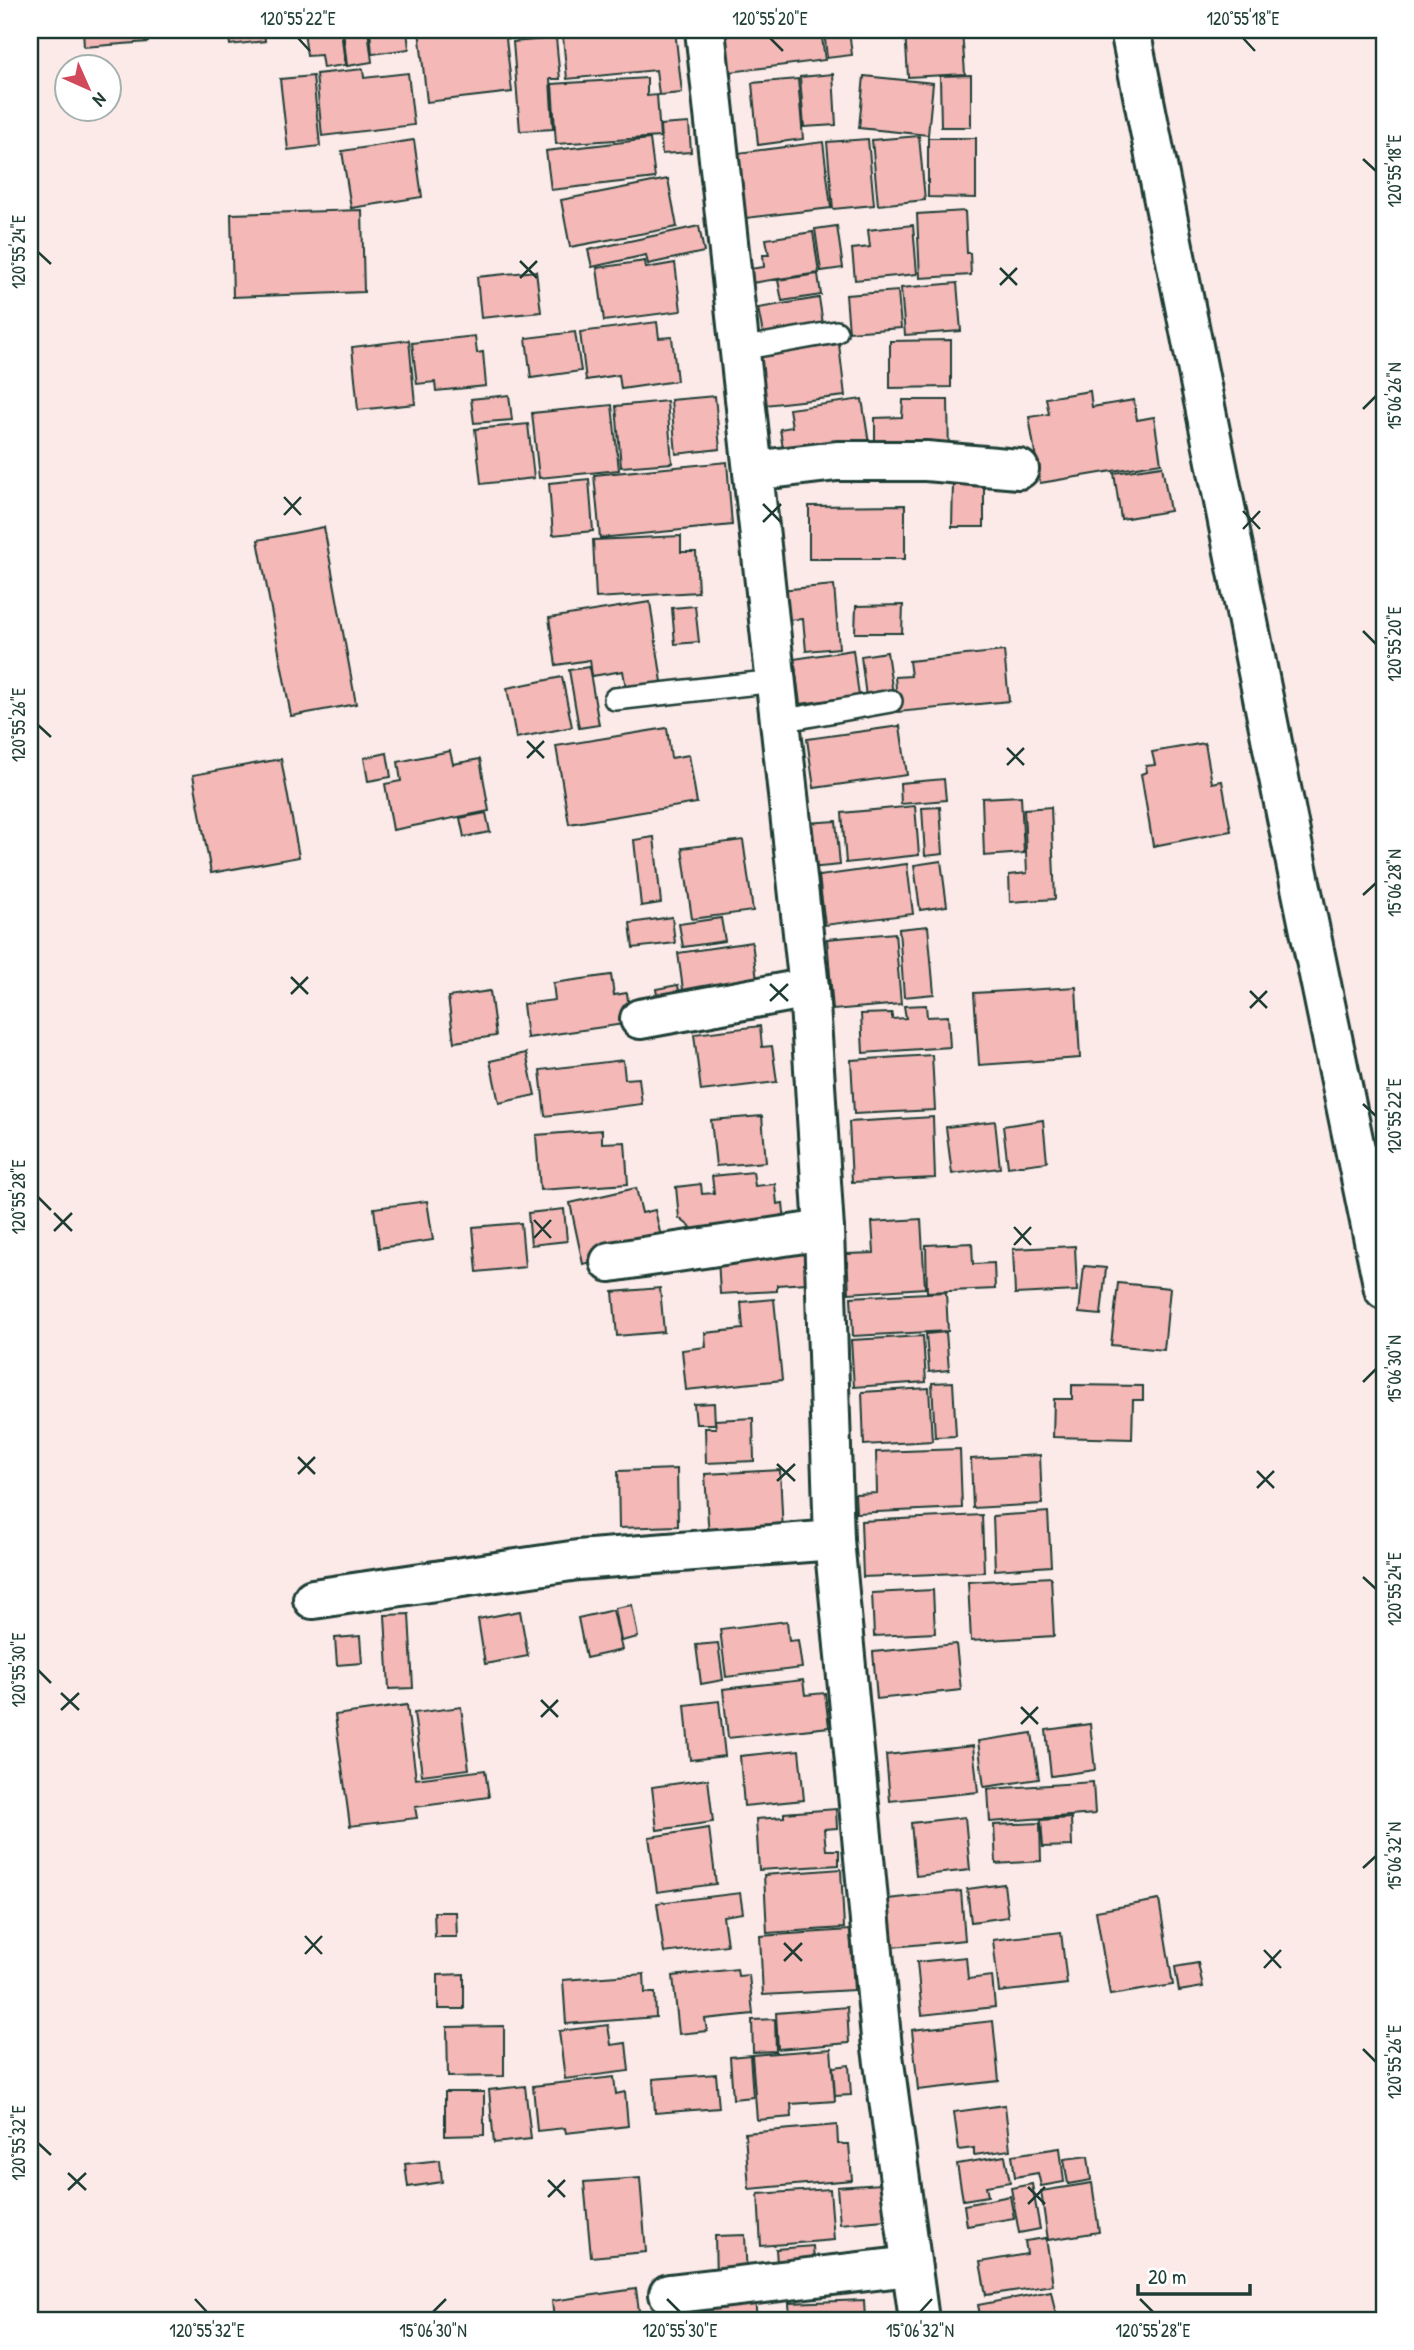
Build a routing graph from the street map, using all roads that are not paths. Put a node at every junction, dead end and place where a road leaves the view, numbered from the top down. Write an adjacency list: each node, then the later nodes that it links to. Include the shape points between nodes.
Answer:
1 (705, 30): 4 (street)
2 (1130, 30): 15 (street)
3 (836, 332): 4 (lane)
4 (740, 349): 6 (street)
5 (1019, 469): 6 (street, via 926,461 837,461)
6 (753, 471): 7 (street)
7 (775, 681): 8 (lane); 10 (street)
8 (615, 699)
9 (891, 701): 10 (lane)
10 (780, 721): 11 (street)
11 (809, 988): 12 (street); 13 (street)
12 (640, 1019)
13 (824, 1230): 14 (street); 16 (street)
14 (610, 1262)
15 (1384, 1289)
16 (834, 1540): 17 (street, via 578,1560); 18 (street, via 881,2048)
17 (313, 1599)
18 (911, 2266): 19 (street); 20 (street)
19 (669, 2294)
20 (919, 2320)

